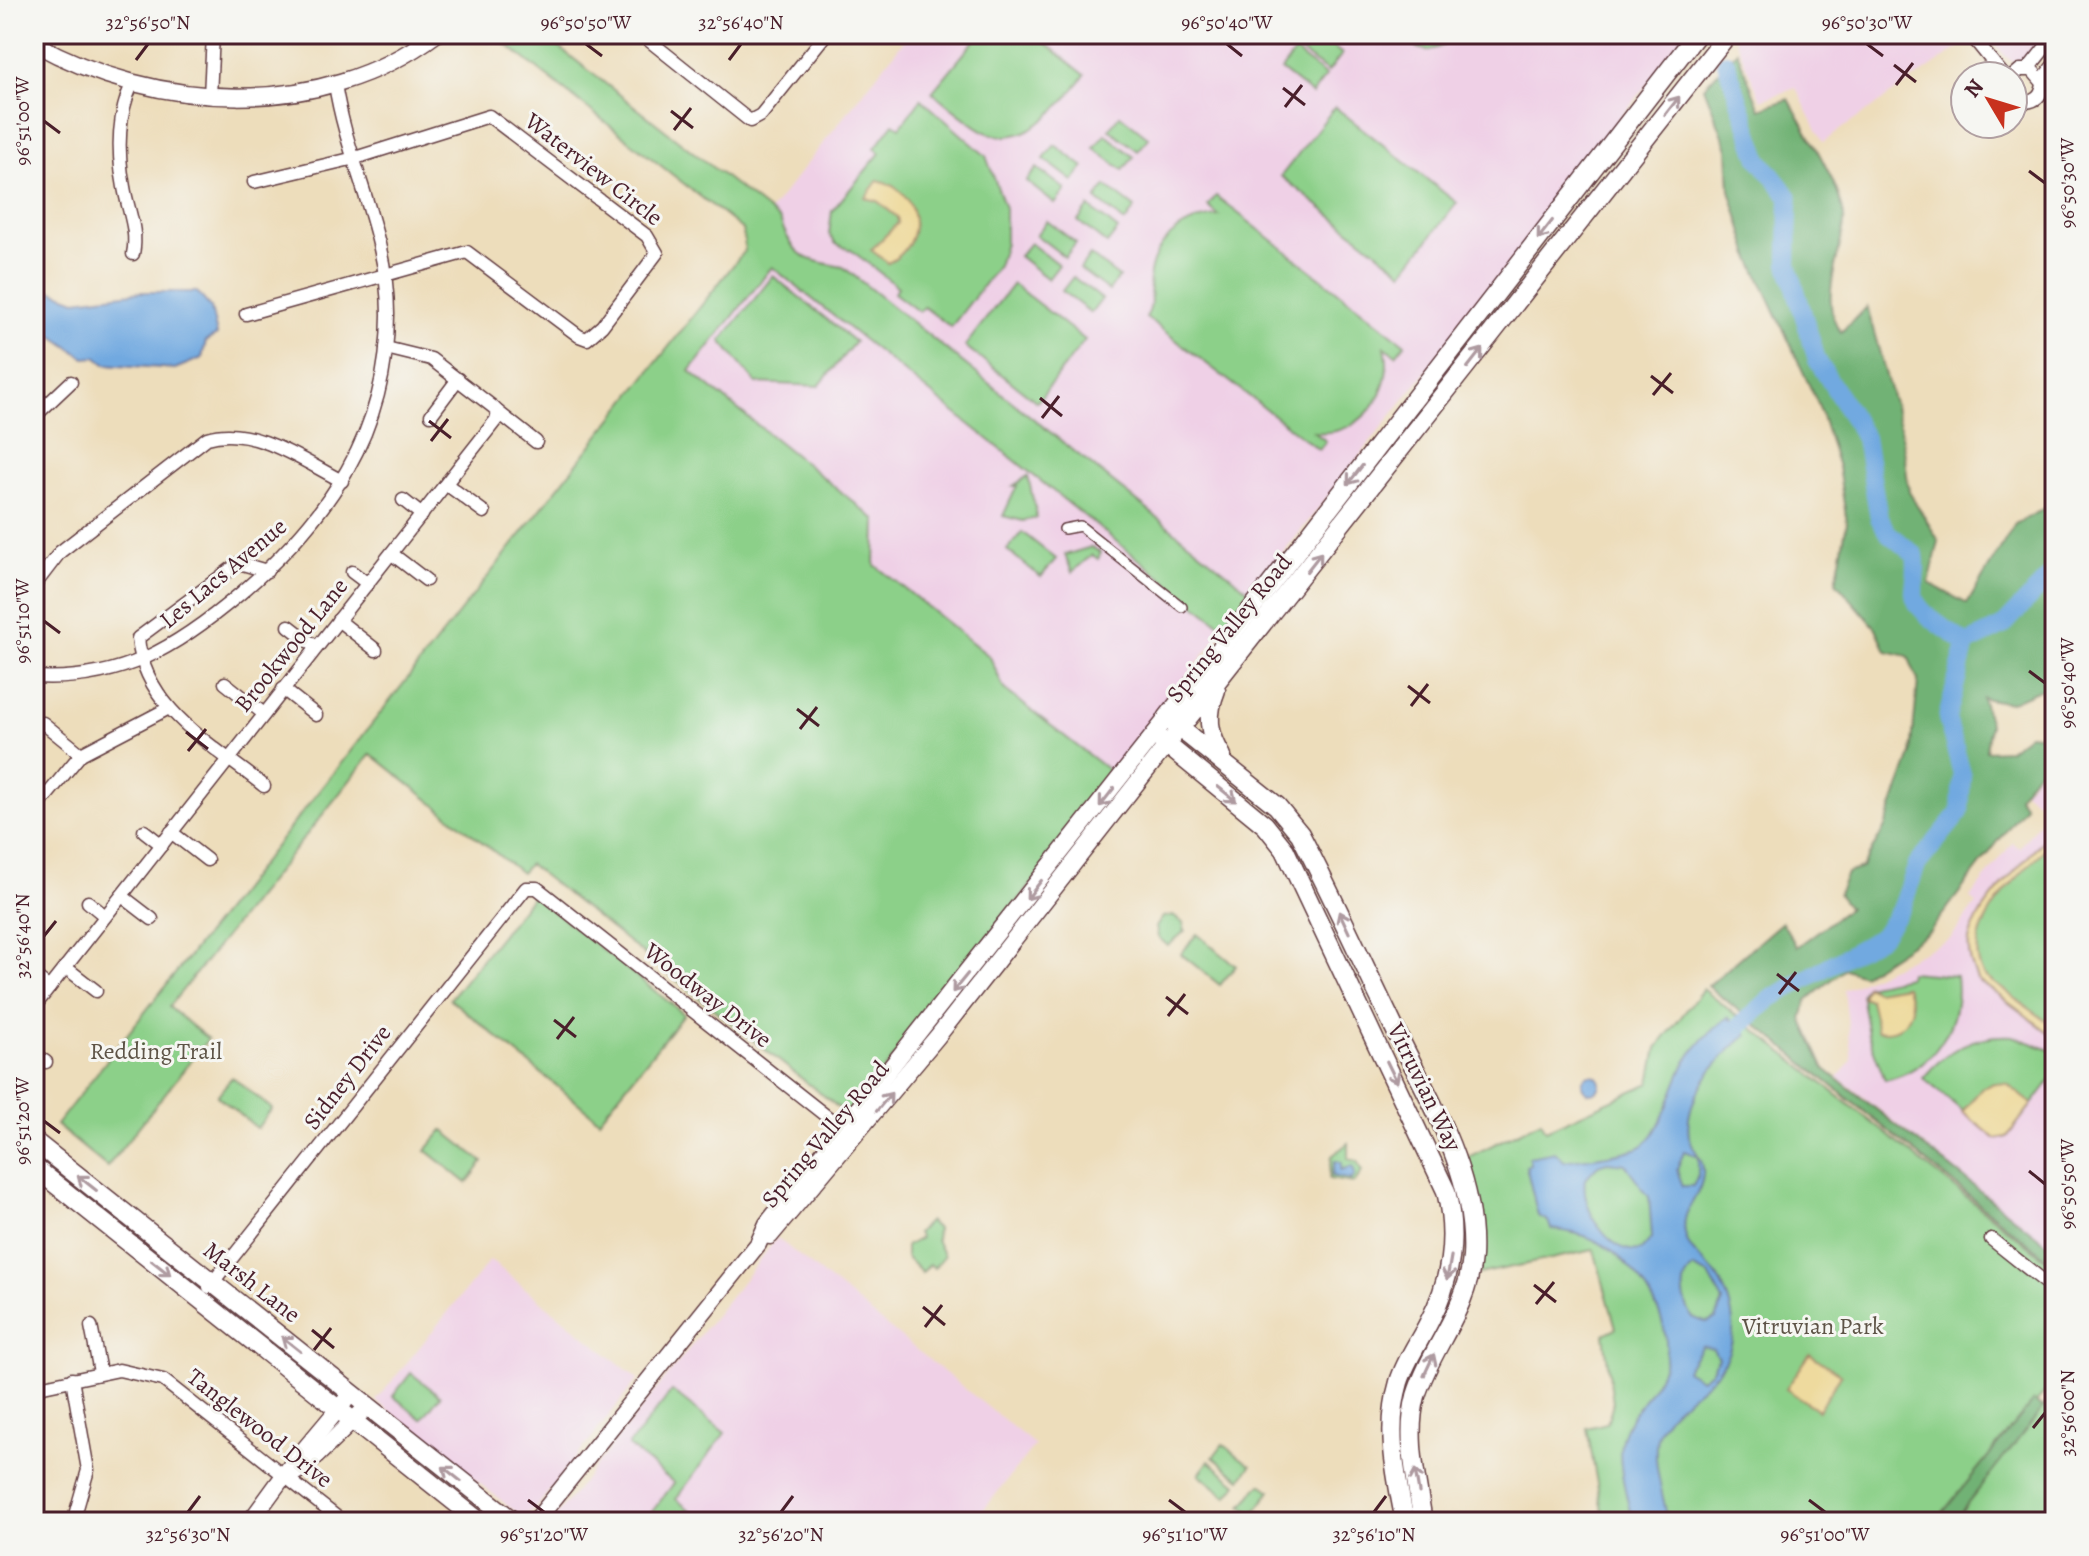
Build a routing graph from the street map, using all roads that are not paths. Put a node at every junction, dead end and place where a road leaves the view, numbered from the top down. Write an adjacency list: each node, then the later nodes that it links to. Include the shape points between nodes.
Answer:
1 (213, 34): 19 (street)
2 (436, 34): 18 (street)
3 (641, 34): 4 (street, via 745,118 754,119)
4 (826, 34)
5 (1697, 34): 45 (main road, Spring Valley Road, one-way to 45)
6 (1728, 34): 45 (main road, Spring Valley Road, one-way to 6)
7 (1970, 34): 10 (street)
8 (2055, 35): 13 (street)
9 (34, 43): 17 (street)
10 (1985, 52): 11 (street); 12 (street)
11 (1991, 60)
12 (1999, 60)
13 (2029, 62)
14 (2055, 63): 16 (street)
15 (2029, 73): 16 (street)
16 (2042, 80): 20 (street, via 2041,94)
17 (132, 84): 19 (street); 23 (street, via 119,121 119,154 135,229)
18 (335, 84): 19 (street, via 248,98); 21 (street, Les Lacs Avenue)
19 (210, 96)
20 (2029, 101)
21 (355, 158): 22 (street); 24 (street, Les Lacs Avenue); 24 (street, Waterview Circle, via 489,116 652,240 657,253 587,339 467,252)
22 (254, 182)
23 (133, 254)
24 (385, 272): 25 (street); 26 (street, Les Lacs Avenue)
25 (246, 314)
26 (386, 348): 27 (street, via 431,359); 33 (street, Les Lacs Avenue, via 379,393)
27 (458, 379): 29 (street); 30 (street)
28 (71, 382): 31 (street)
29 (498, 412): 32 (street); 34 (street, Brookwood Lane)
30 (431, 415)
31 (34, 417)
32 (536, 442)
33 (342, 481): 40 (street, Les Lacs Avenue, via 312,526); 44 (street, via 248,436 226,433 207,438 60,552)
34 (446, 484): 36 (street); 37 (street, Brookwood Lane)
35 (403, 500): 37 (street)
36 (484, 512)
37 (422, 515): 39 (street, Brookwood Lane)
38 (1064, 529): 46 (street, via 1080,526)
39 (392, 554): 42 (street); 43 (street, Brookwood Lane)
40 (267, 571): 51 (street, Les Lacs Avenue, via 193,632); 51 (street, via 246,563 233,566 141,634)
41 (352, 572): 43 (street)
42 (426, 580)
43 (368, 584): 47 (street, Brookwood Lane)
44 (34, 586)
45 (1281, 588): 52 (main road, Spring Valley Road); 60 (main road, Spring Valley Road)
46 (1182, 607)
47 (338, 620): 49 (street, Brookwood Lane); 50 (street)
48 (289, 626): 49 (street)
49 (316, 647): 55 (street, Brookwood Lane)
50 (376, 650)
51 (143, 661): 53 (street, Les Lacs Avenue, via 100,675); 56 (street)
52 (1223, 673): 60 (main road, Spring Valley Road); 64 (main road, via 1209,725)
53 (34, 677)
54 (225, 683): 57 (street)
55 (283, 689): 57 (street, Brookwood Lane); 58 (street)
56 (169, 708): 62 (street); 63 (street)
57 (264, 714): 63 (street, Brookwood Lane)
58 (316, 715)
59 (43, 723): 62 (street)
60 (1174, 723): 61 (street, Spring Valley Road); 64 (main road, Vitruvian Way)
61 (1161, 740): 70 (main road, Vitruvian Way, one-way to 70, via 1265,825); 87 (street, Spring Valley Road)
62 (81, 754): 66 (street)
63 (230, 758): 65 (street); 68 (street, Brookwood Lane)
64 (1228, 765): 72 (main road, Vitruvian Way, via 1277,806 1300,834)
65 (264, 786)
66 (34, 811)
67 (144, 831): 69 (street)
68 (171, 832): 69 (street, Brookwood Lane); 71 (street)
69 (162, 845): 74 (street, Brookwood Lane)
70 (1285, 850): 72 (main road, via 1312,881); 83 (main road, Vitruvian Way)
71 (207, 860)
72 (1325, 882): 82 (main road, Vitruvian Way, one-way to 72)
73 (533, 887): 87 (street, Woodway Drive); 93 (street, Sidney Drive, via 526,888)
74 (122, 896): 76 (street, Brookwood Lane); 77 (street)
75 (88, 902): 76 (street)
76 (105, 916): 78 (street, Brookwood Lane)
77 (152, 919)
78 (65, 967): 80 (street, Brookwood Lane); 81 (street)
79 (34, 976): 80 (street)
80 (49, 988): 84 (street, Brookwood Lane)
81 (96, 991)
82 (1377, 993): 83 (main road); 90 (main road, Vitruvian Way)
83 (1358, 1002): 91 (main road, Vitruvian Way, one-way to 91)
84 (34, 1007)
85 (34, 1054): 86 (street)
86 (46, 1062)
87 (849, 1133): 110 (street, Spring Valley Road, via 772,1235 758,1244)
88 (34, 1141): 93 (main road, Marsh Lane, one-way to 88)
89 (34, 1167): 95 (main road, Marsh Lane, one-way to 95)
90 (1465, 1185): 91 (main road); 112 (main road, Vitruvian Way, one-way to 90, via 1412,1418 1426,1371 1467,1286 1472,1225)
91 (1446, 1191): 111 (main road, Vitruvian Way, one-way to 111, via 1452,1239 1447,1280 1404,1369 1392,1410)
92 (1991, 1239): 94 (street)
93 (213, 1283): 95 (street, Sidney Drive); 100 (main road, Marsh Lane, one-way to 93)
94 (2055, 1290)
95 (199, 1298): 102 (main road, Marsh Lane)
96 (91, 1326): 97 (street)
97 (100, 1372): 98 (street, Tanglewood Drive); 104 (street, Tanglewood Drive, via 134,1371 163,1380)
98 (72, 1379): 99 (street, Tanglewood Drive); 105 (street, via 88,1470)
99 (34, 1388)
100 (352, 1393): 101 (main road, Marsh Lane); 102 (street)
101 (368, 1406): 103 (street); 109 (main road, Marsh Lane, one-way to 101)
102 (338, 1409): 103 (main road, Marsh Lane); 104 (street)
103 (355, 1422): 104 (street); 108 (main road, Marsh Lane)
104 (285, 1478): 106 (street); 107 (street, Tanglewood Drive)
105 (73, 1522)
106 (250, 1522)
107 (343, 1522)
108 (480, 1522)
109 (514, 1522)
110 (535, 1522)
111 (1405, 1522)
112 (1423, 1522)

